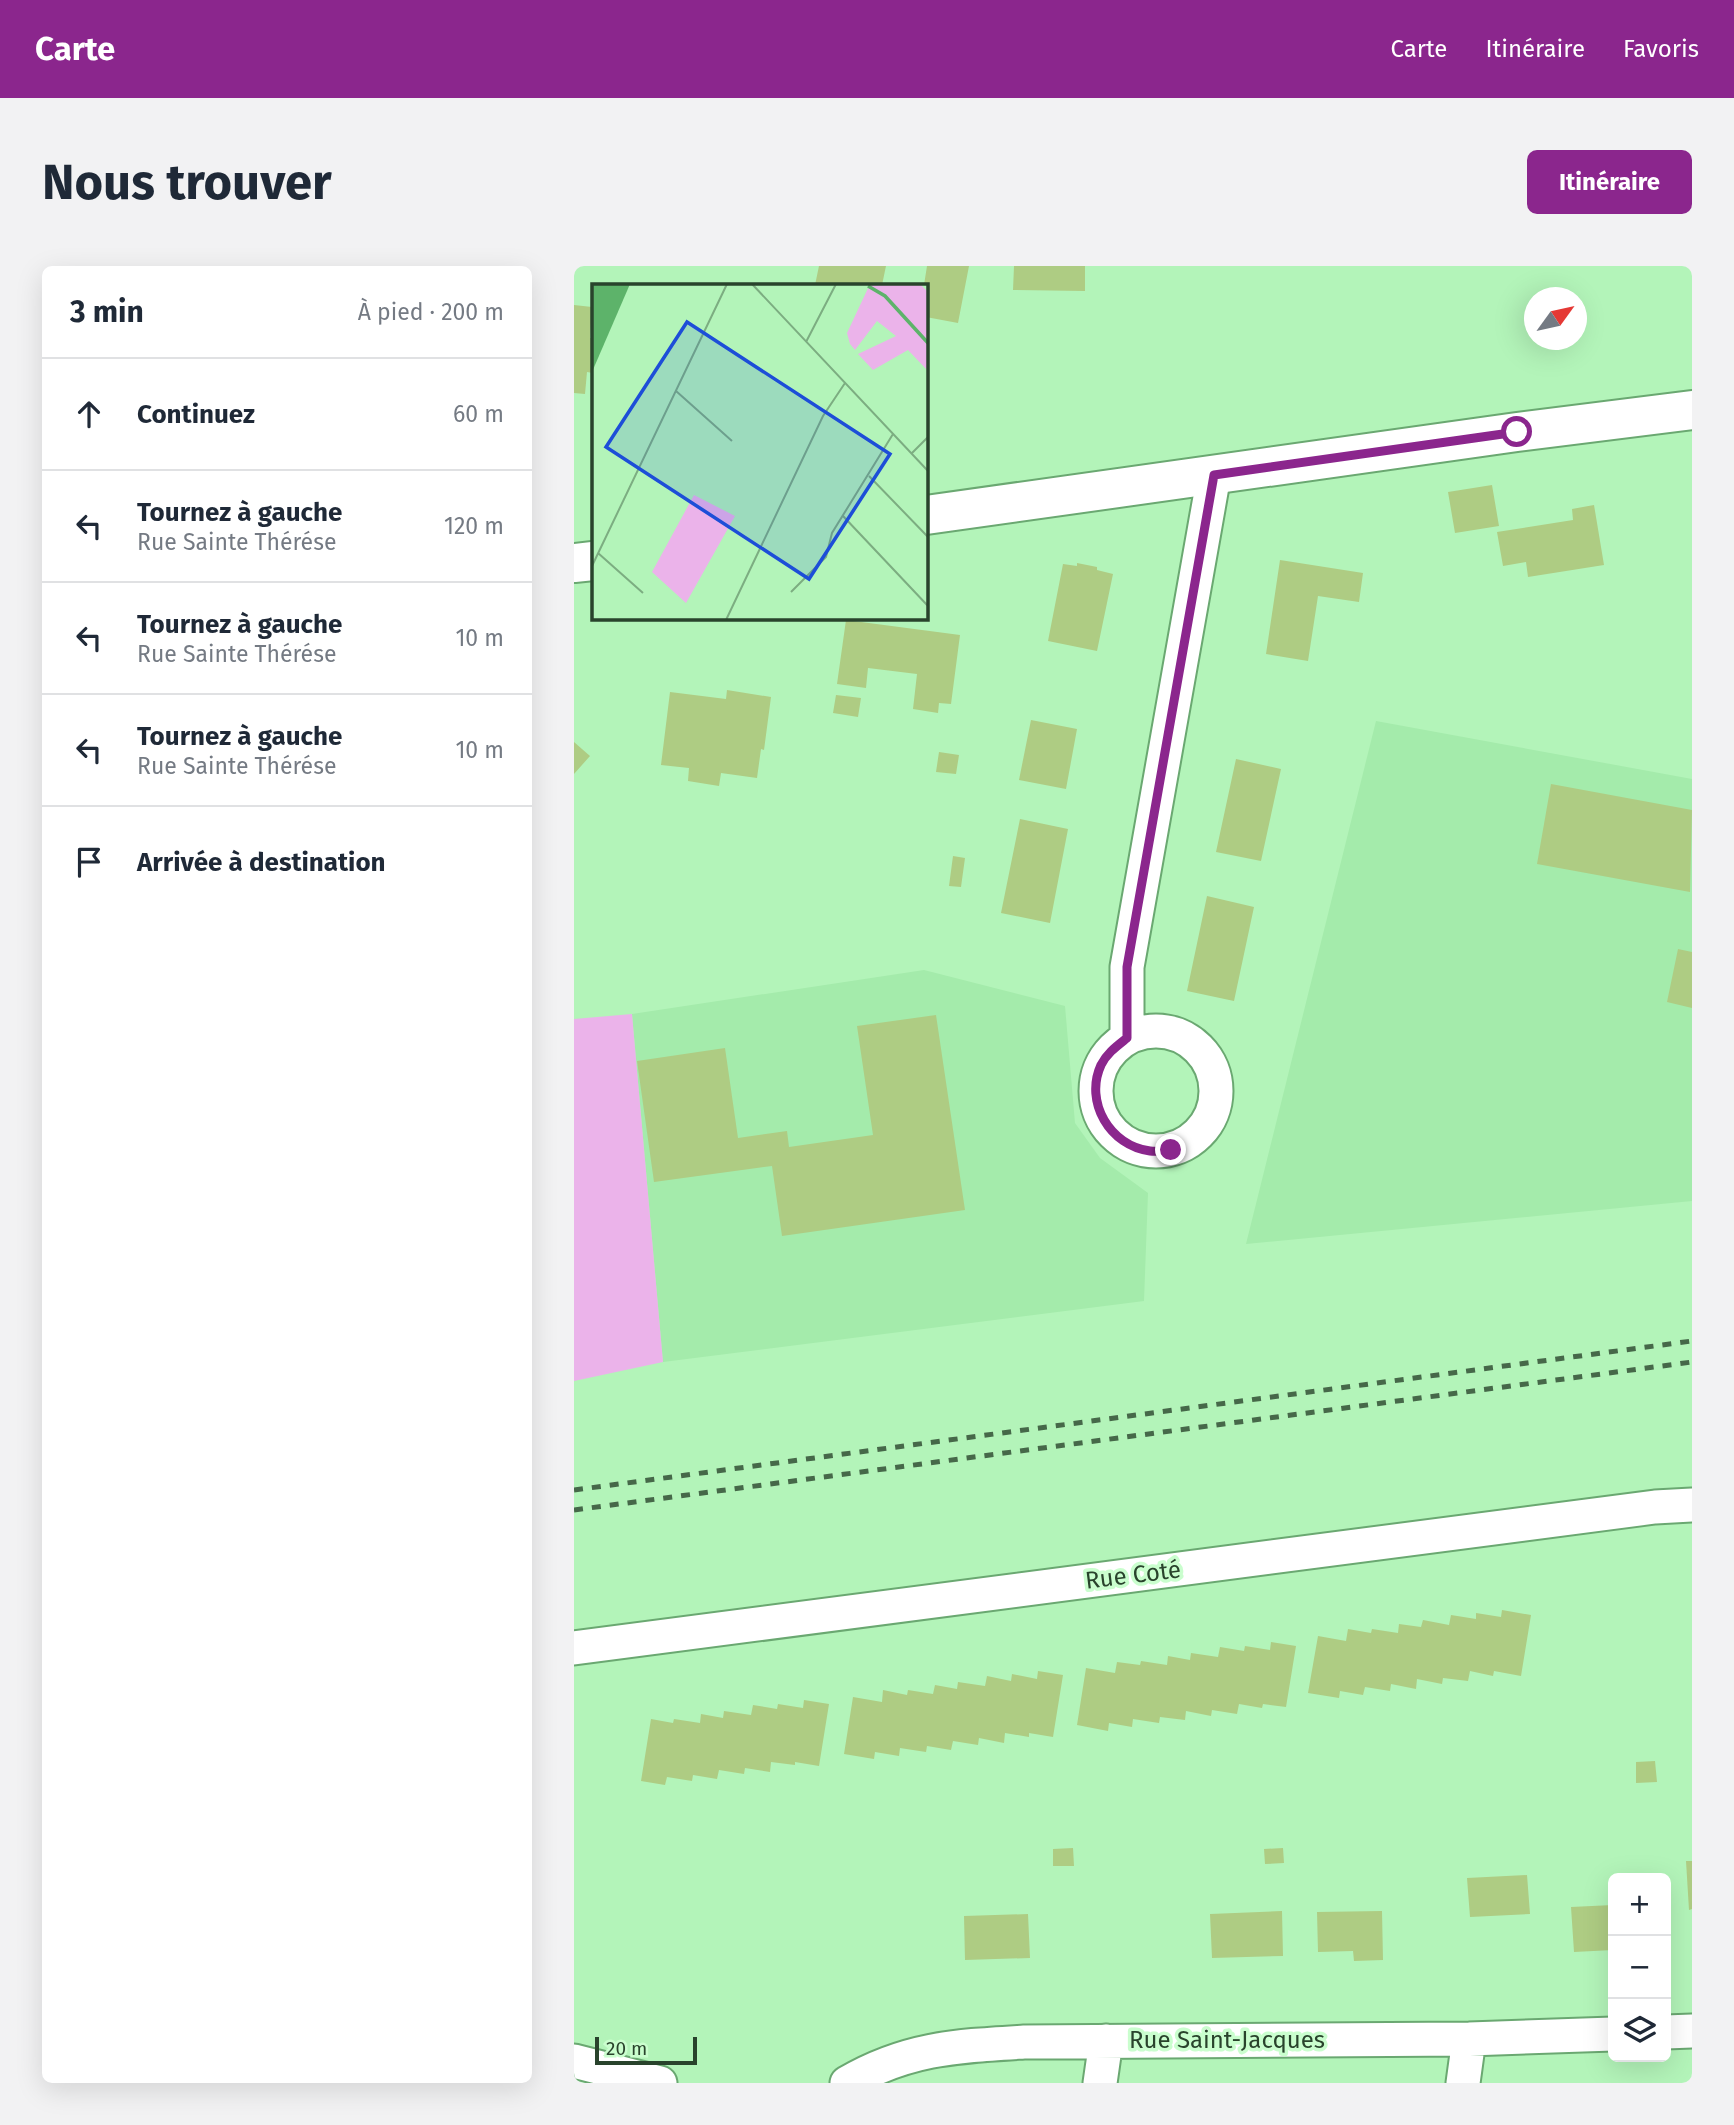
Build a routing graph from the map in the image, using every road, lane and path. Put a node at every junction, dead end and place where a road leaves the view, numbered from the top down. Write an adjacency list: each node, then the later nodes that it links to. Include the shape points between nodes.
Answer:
1 (1692, 410): 2 (main road)
2 (1214, 475): 3 (main road); 6 (street, via 1127,967)
3 (928, 515)
4 (592, 561): 5 (main road)
5 (574, 563)
6 (1127, 1038)
7 (1692, 1505): 8 (street, Rue Coté)
8 (574, 1648)
9 (1692, 2031): 10 (street)
10 (1671, 2032)
11 (1608, 2034): 12 (street, Rue Saint-Jacques)
12 (1469, 2039): 13 (street, Rue Saint-Jacques); 18 (street)
13 (1106, 2041): 16 (street, Rue Saint-Jacques, via 938,2049 883,2064); 17 (street)
14 (574, 2061): 15 (street)
15 (660, 2083)
16 (847, 2083)
17 (1100, 2083)
18 (1462, 2083)

